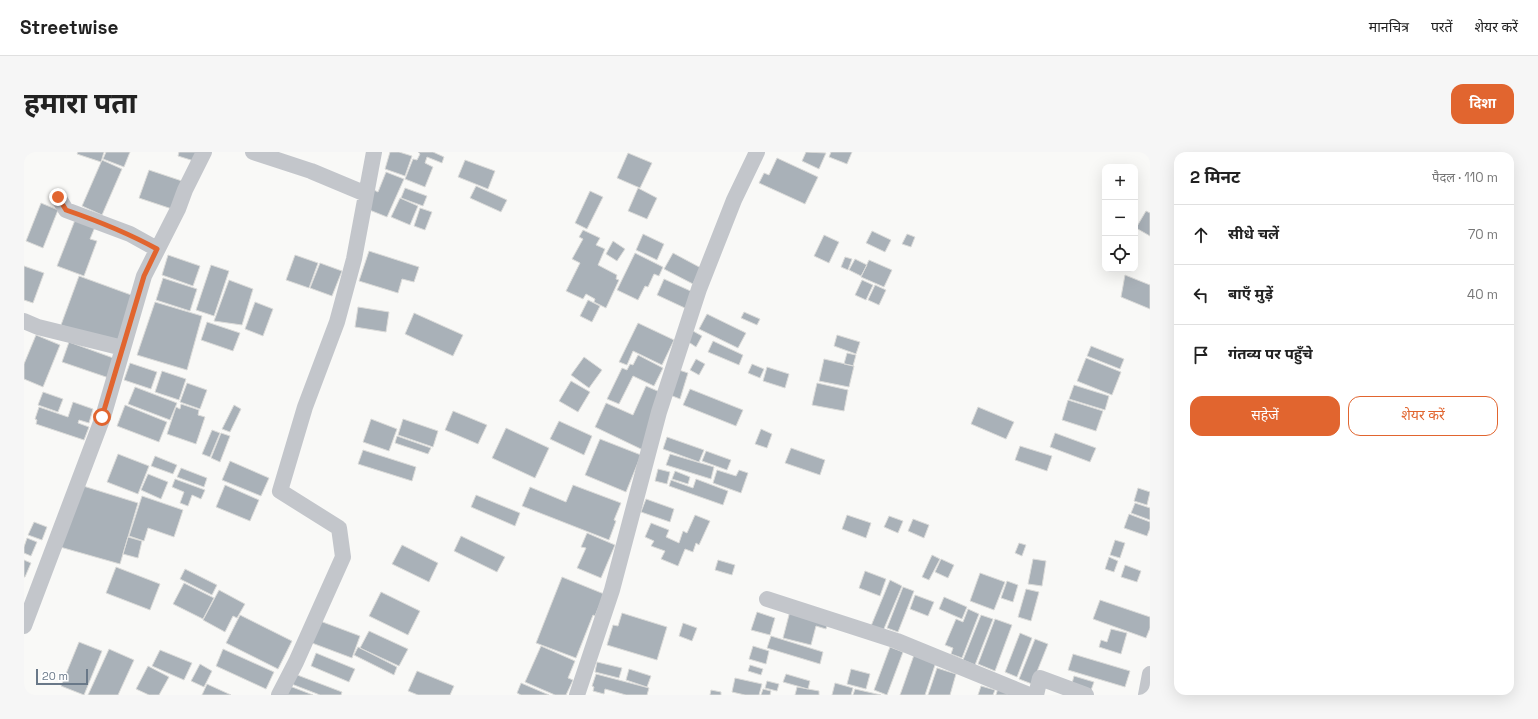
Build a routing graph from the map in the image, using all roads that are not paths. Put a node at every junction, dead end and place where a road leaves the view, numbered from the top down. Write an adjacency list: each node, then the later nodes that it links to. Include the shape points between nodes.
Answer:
1 (204, 152): 7 (street)
2 (253, 152): 5 (street, via 311,171)
3 (374, 152): 5 (street)
4 (757, 152): 14 (street, via 734,200 699,289 659,412 612,590)
5 (366, 194): 13 (street, via 354,258 337,322 305,407 280,491 339,528 343,557)
6 (58, 197): 7 (street, via 66,210 130,234)
7 (157, 249): 9 (street, via 144,276)
8 (24, 321): 9 (street, via 38,328)
9 (123, 348): 11 (street, via 102,417)
10 (767, 599): 15 (street, via 897,641)
11 (24, 626)
12 (1150, 674): 18 (street)
13 (279, 695)
14 (578, 695)
15 (1029, 695)
16 (1036, 695): 17 (street, via 1040,678)
17 (1086, 695)
18 (1146, 695)

